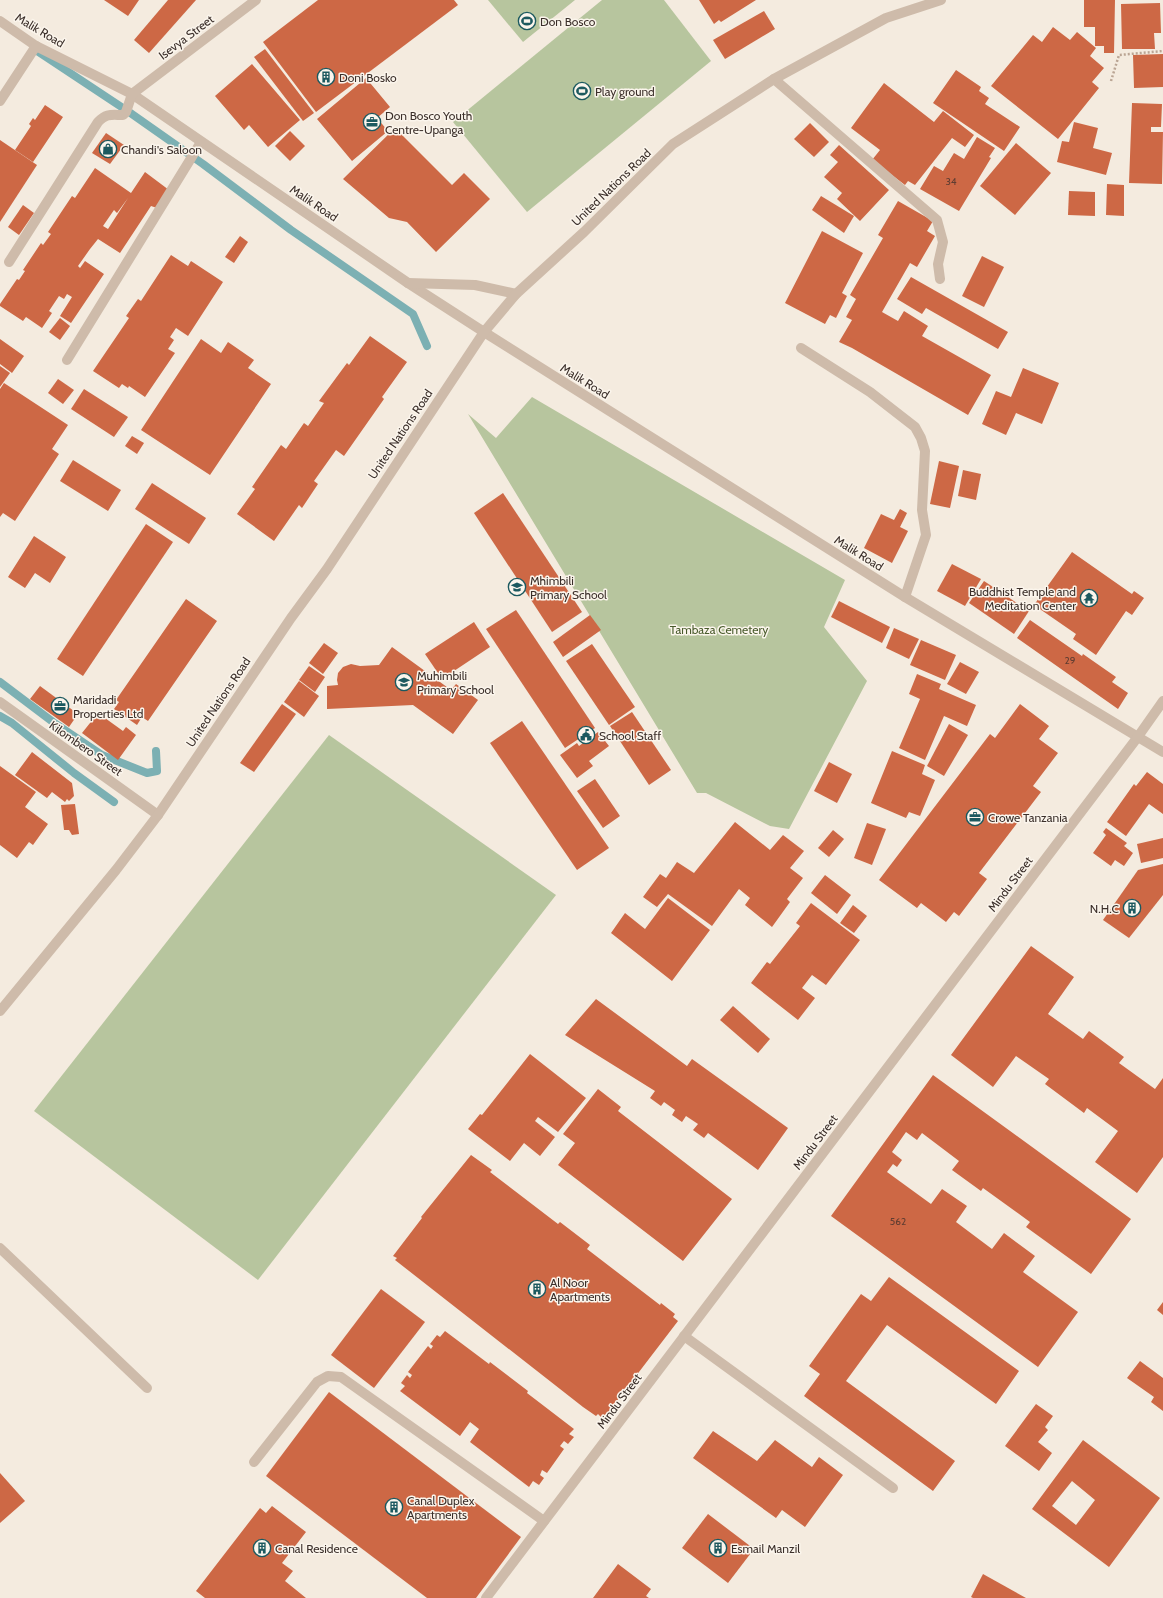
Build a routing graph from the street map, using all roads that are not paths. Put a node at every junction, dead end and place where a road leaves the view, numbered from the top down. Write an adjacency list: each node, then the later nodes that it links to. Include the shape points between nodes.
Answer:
1 (256, 0): 6 (street, Isevya Street)
2 (941, 0): 5 (street, United Nations Road, via 886,18)
3 (0, 21): 4 (street, Malik Road)
4 (36, 46): 6 (street, Malik Road); 7 (street)
5 (774, 79): 10 (street, via 937,220 943,242 938,264); 12 (street, United Nations Road, via 673,144 584,232)
6 (132, 94): 8 (street, Malik Road); 9 (street, via 126,112 120,115 105,115 98,122)
7 (0, 102)
8 (201, 142): 11 (street, Malik Road); 15 (street)
9 (9, 262)
10 (940, 279)
11 (408, 283): 12 (street, via 475,285); 13 (street, Malik Road)
12 (516, 294): 13 (street, United Nations Road)
13 (484, 332): 16 (street, Malik Road); 21 (street, United Nations Road, via 327,569)
14 (801, 348): 16 (street, via 870,392 915,427 921,438 925,451 922,510 926,535)
15 (67, 360)
16 (905, 597): 19 (street, Malik Road)
17 (1163, 701): 19 (street, Mindu Street)
18 (0, 702): 21 (street, Kilombero Street)
19 (1137, 738): 20 (street, Malik Road); 24 (street, Mindu Street)
20 (1163, 752)
21 (158, 815): 22 (street, United Nations Road)
22 (0, 1011)
23 (0, 1248): 25 (street)
24 (684, 1336): 27 (street); 28 (street, Mindu Street)
25 (147, 1388)
26 (254, 1462): 28 (street, via 317,1382 328,1376 341,1377)
27 (893, 1488)
28 (544, 1521): 29 (street, Mindu Street)
29 (486, 1598)

